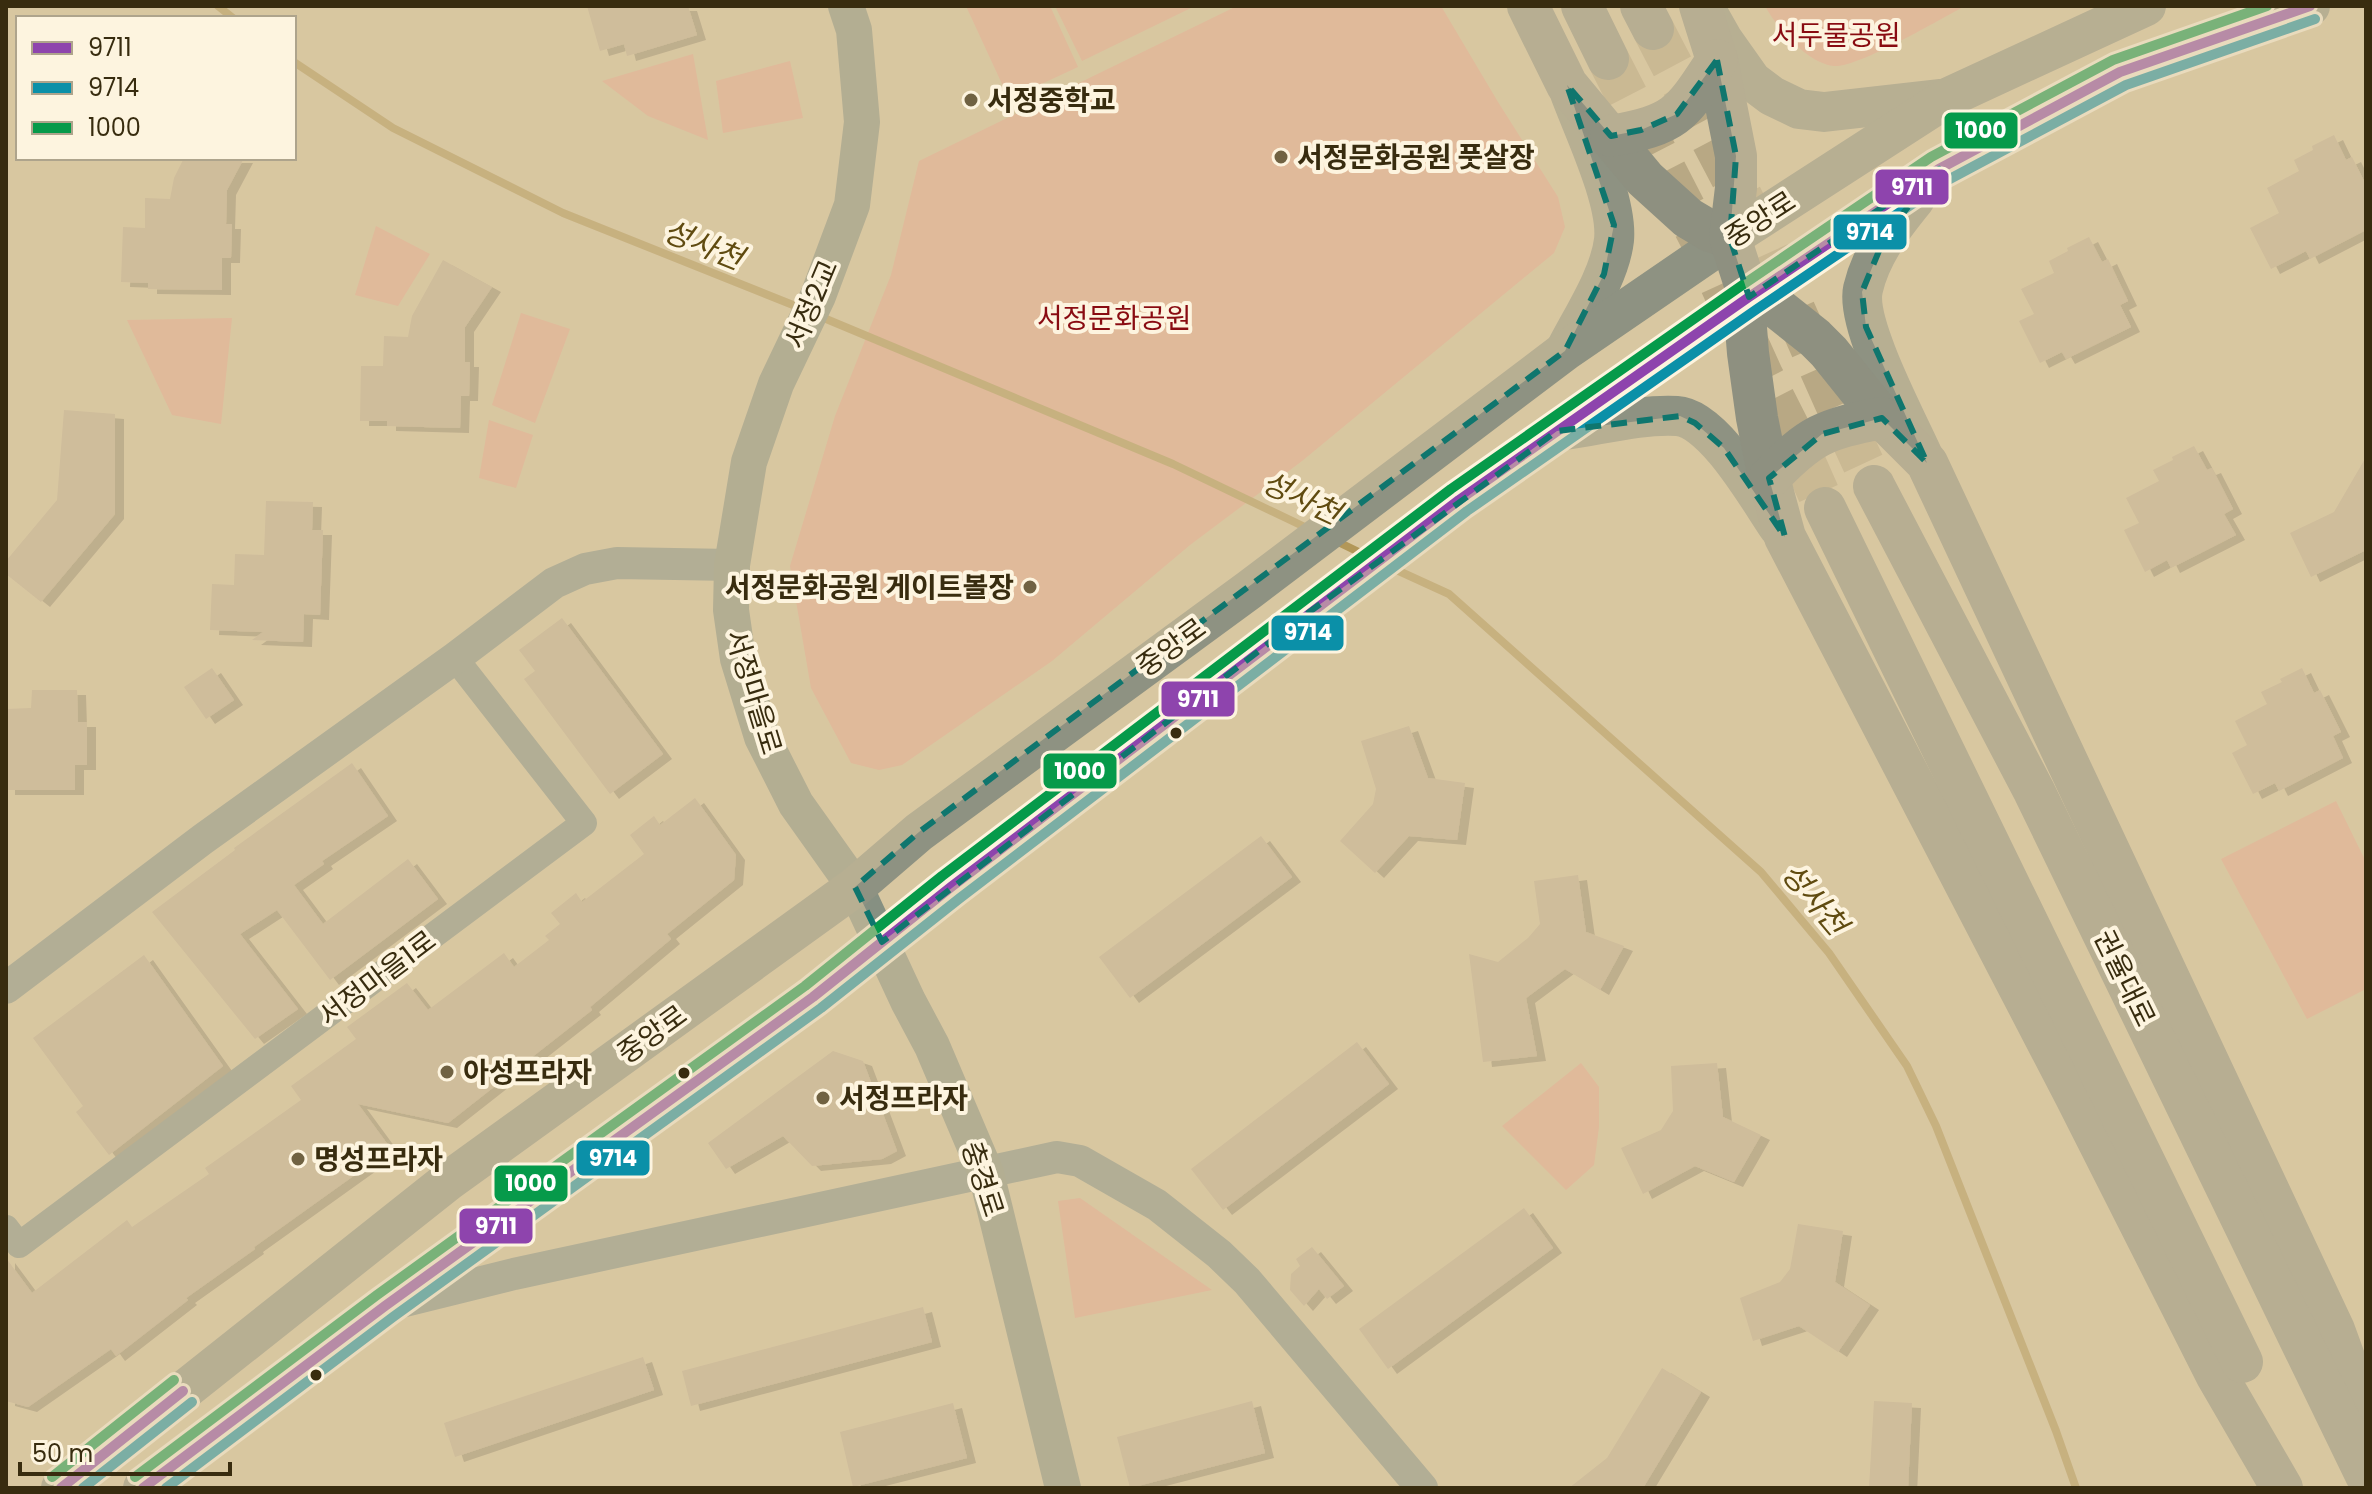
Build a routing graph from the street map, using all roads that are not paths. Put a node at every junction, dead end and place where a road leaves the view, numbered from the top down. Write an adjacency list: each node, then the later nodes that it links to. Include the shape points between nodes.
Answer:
1 (846, 6): 16 (main road, 서정2교, via 854,30 862,122 852,205 818,296)
2 (1528, 6): 9 (highway)
3 (1582, 6): 7 (highway)
4 (1702, 6): 8 (highway); 10 (main road, via 1752,81 1799,109 1824,112)
5 (2146, 6): 10 (main road, 중앙로)
6 (2310, 6): 12 (main road, 중앙로, via 2120,72)
7 (1608, 59)
8 (1717, 60): 11 (highway, via 1677,114 1661,124); 13 (highway, via 1736,156)
9 (1567, 85): 11 (highway); 15 (main road, via 1603,181 1614,242)
10 (1947, 98): 13 (main road, 중앙로)
11 (1611, 136): 13 (highway, via 1645,179 1688,218)
12 (1939, 169): 14 (main road, 중앙로); 19 (main road, via 1886,234 1862,292 1866,327)
13 (1730, 238): 14 (highway); 15 (main road, 중앙로)
14 (1749, 297): 17 (highway, via 1776,307 1815,338); 18 (main road, 중앙로); 20 (highway, via 1748,353)
15 (1565, 351): 26 (main road, 중앙로, via 919,832)
16 (776, 384): 24 (main road, 서정마을로, via 749,462)
17 (1882, 418): 19 (highway); 20 (highway, via 1822,434)
18 (1557, 431): 23 (main road, via 1680,416 1724,448); 27 (main road, 중앙로, via 1304,616)
19 (1927, 463): 32 (highway, via 2327,1316)
20 (1769, 478): 23 (highway)
21 (1874, 486): 33 (highway, 권율대로, via 2034,791)
22 (1825, 508): 39 (highway)
23 (1785, 537): 38 (highway, via 2217,1376)
24 (732, 565): 25 (street, via 617,563 585,569 554,583); 26 (main road, 서정마을로, via 738,659 762,737 796,804)
25 (455, 658): 28 (street); 30 (street, 서정마을1로, via 584,823 19,1245)
26 (855, 887): 27 (main road, 충경로); 34 (main road, 중앙로, via 448,1181)
27 (882, 942): 29 (main road, 충경로); 31 (main road, 중앙로)
28 (6, 988)
29 (986, 1173): 31 (street); 36 (main road, 충경로); 37 (street, via 1057,1157 1080,1161 1157,1205 1247,1281)
30 (6, 1228)
31 (385, 1306): 35 (main road, 중앙로)
32 (2366, 1418)
33 (2366, 1475)
34 (61, 1488)
35 (143, 1488)
36 (1063, 1488)
37 (1422, 1488)
38 (2282, 1488)
39 (2302, 1488)

